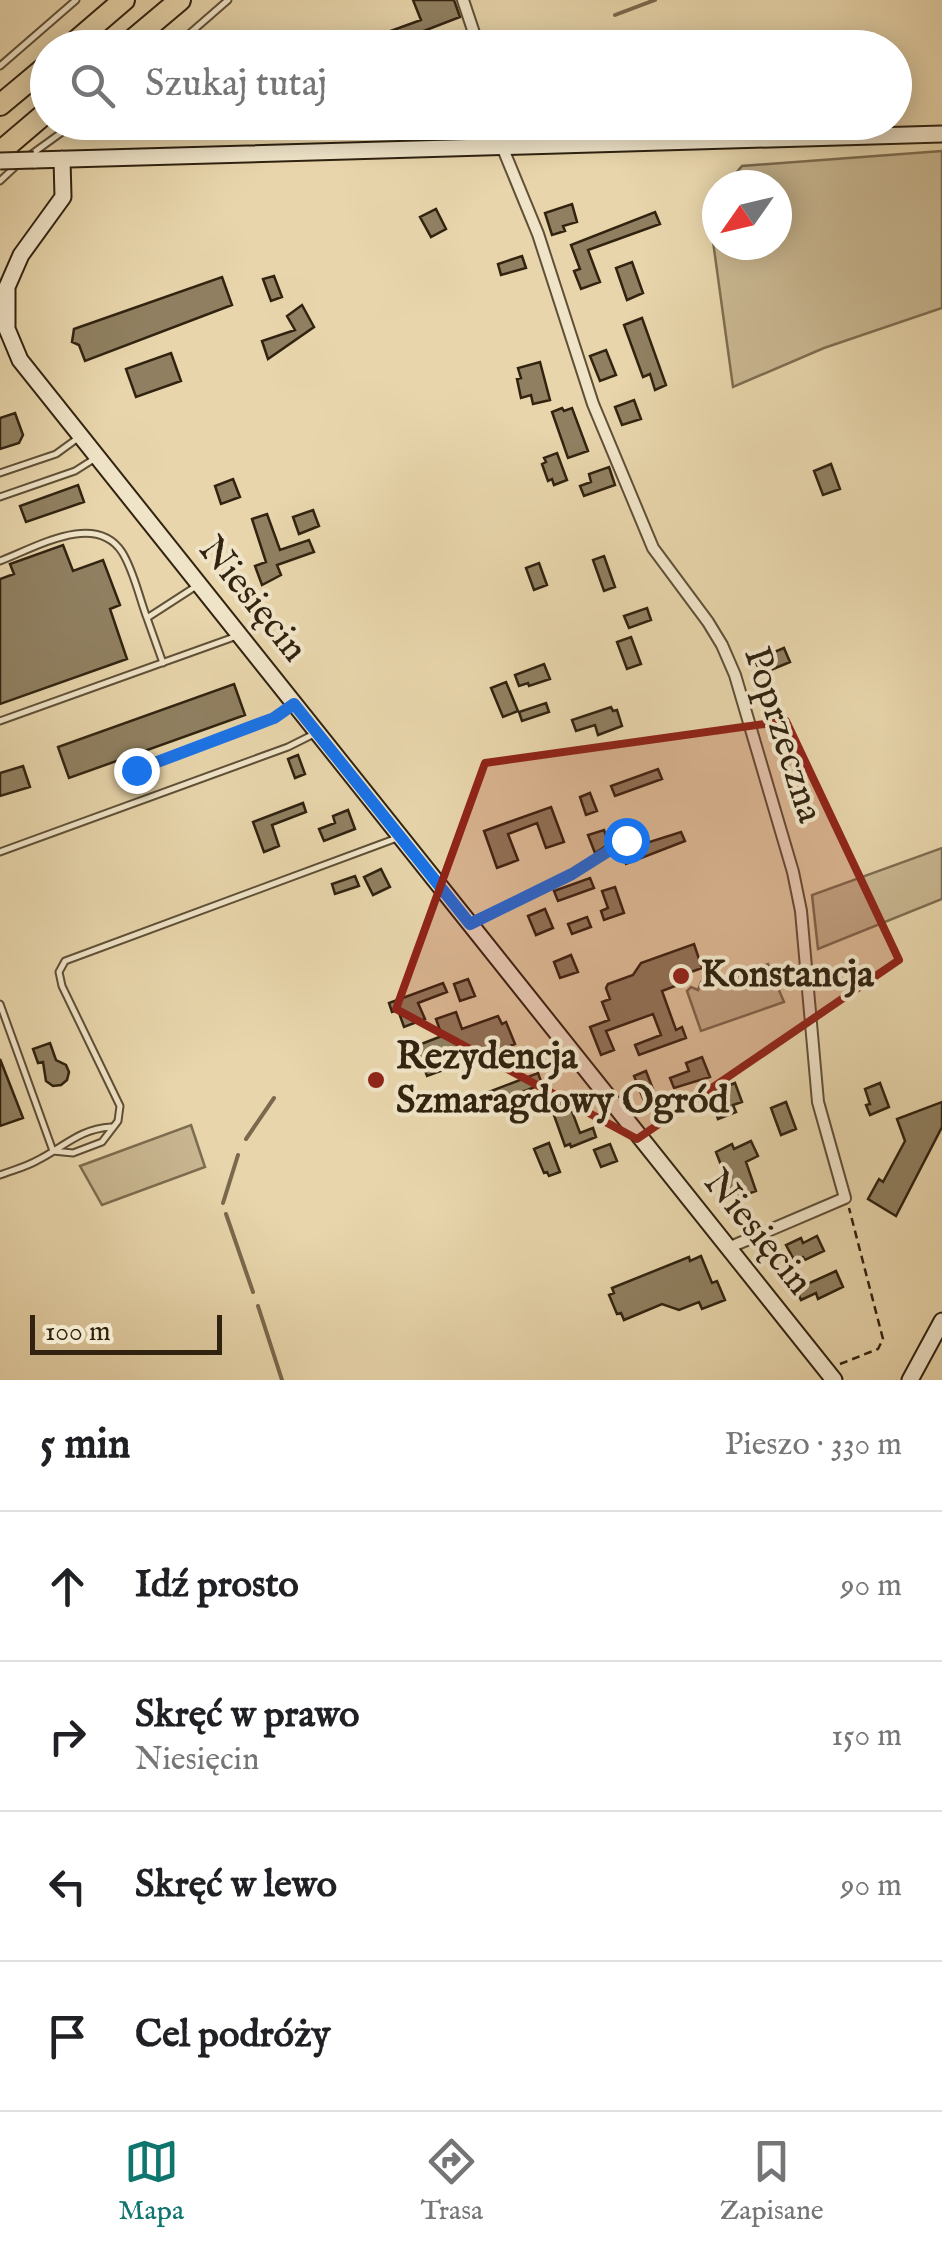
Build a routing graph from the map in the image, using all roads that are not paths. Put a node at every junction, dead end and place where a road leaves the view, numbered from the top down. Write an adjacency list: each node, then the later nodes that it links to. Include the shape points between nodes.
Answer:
1 (76, 0): 6 (lane)
2 (124, 0): 7 (highway)
3 (180, 0): 8 (highway)
4 (228, 0): 9 (lane)
5 (463, 0): 10 (street)
6 (41, 30)
7 (89, 30)
8 (144, 30)
9 (193, 30)
10 (474, 30)
11 (30, 40): 12 (lane)
12 (0, 66)
13 (30, 80): 14 (highway)
14 (0, 105)
15 (30, 127): 22 (highway)
16 (942, 134): 17 (street)
17 (912, 135)
18 (49, 140): 25 (lane)
19 (499, 140): 21 (street, Poprzeczna)
20 (753, 140): 21 (street)
21 (502, 148): 23 (street); 47 (street, Poprzeczna, via 538,234 593,404 653,548 708,622 735,675 793,872 818,1102 845,1198)
22 (0, 152)
23 (62, 160): 24 (street, bridge); 26 (street, Niesięcin, via 62,196 14,266 5,318 10,350)
24 (0, 161)
25 (0, 180)
26 (79, 437): 27 (street, Niesięcin); 28 (lane, via 58,453)
27 (96, 458): 29 (lane); 31 (street, Niesięcin)
28 (0, 474)
29 (0, 497)
30 (0, 561): 32 (lane, via 72,536 103,534 125,558)
31 (198, 584): 32 (lane); 33 (street, Niesięcin)
32 (147, 618): 34 (lane)
33 (238, 635): 34 (lane); 35 (street, Niesięcin)
34 (163, 663): 36 (lane)
35 (294, 704): 37 (street, Niesięcin); 38 (lane, via 274,718)
36 (0, 721)
37 (318, 732): 39 (street, Niesięcin); 41 (lane)
38 (136, 770)
39 (400, 837): 42 (street, Niesięcin); 44 (lane, via 64,961 62,986 120,1106)
40 (626, 840): 42 (lane)
41 (0, 852)
42 (470, 924): 47 (street, Niesięcin)
43 (0, 1004): 45 (lane)
44 (110, 1127): 45 (lane, via 73,1136); 45 (lane, via 102,1142 72,1153)
45 (53, 1151): 46 (lane)
46 (0, 1174)
47 (728, 1248): 49 (street, Niesięcin)
48 (942, 1320): 50 (street)
49 (830, 1376)
50 (910, 1380)

